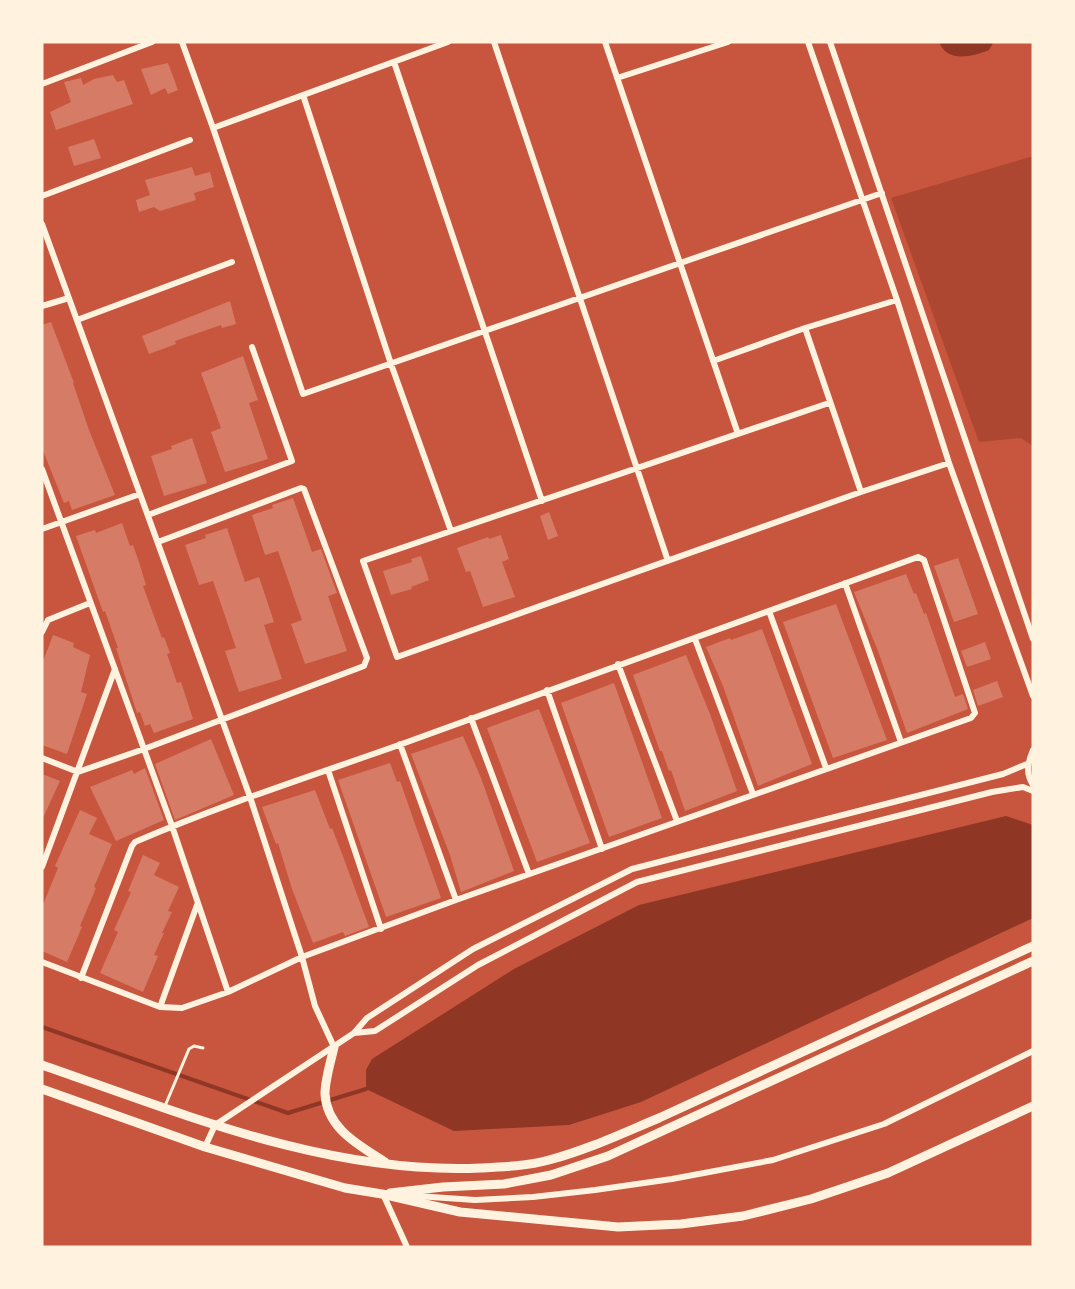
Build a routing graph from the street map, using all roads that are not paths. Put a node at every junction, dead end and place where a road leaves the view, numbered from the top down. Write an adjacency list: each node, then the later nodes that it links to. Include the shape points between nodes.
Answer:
1 (152, 42): 12 (street)
2 (182, 42): 14 (street)
3 (448, 42): 10 (street)
4 (494, 42): 23 (street)
5 (605, 42): 11 (street)
6 (728, 42): 9 (street)
7 (808, 42): 18 (street)
8 (830, 42): 16 (street)
9 (710, 45): 11 (street)
10 (394, 62): 13 (street); 28 (street)
11 (617, 78): 21 (street)
12 (42, 84)
13 (303, 95): 14 (street); 31 (street)
14 (213, 128): 31 (street, via 303,394)
15 (190, 140): 17 (street)
16 (882, 193): 18 (street); 51 (street)
17 (42, 196)
18 (862, 200): 21 (street); 24 (street)
19 (42, 224): 22 (street)
20 (232, 262): 26 (street)
21 (680, 264): 23 (street); 30 (street)
22 (69, 298): 25 (street); 26 (street)
23 (580, 298): 28 (street); 35 (street)
24 (897, 300): 27 (street); 34 (street)
25 (42, 306)
26 (77, 320): 38 (street)
27 (805, 328): 30 (street); 32 (street)
28 (485, 331): 31 (street); 39 (street)
29 (252, 347): 40 (street, via 292,461)
30 (713, 360): 33 (street)
31 (391, 364): 43 (street)
32 (829, 403): 33 (street); 37 (street)
33 (738, 434): 35 (street)
34 (949, 464): 37 (street); 55 (street)
35 (637, 468): 39 (street); 45 (street)
36 (42, 469): 41 (street)
37 (861, 492): 45 (street)
38 (140, 494): 40 (street); 41 (street)
39 (542, 501): 43 (street)
40 (148, 515): 44 (street)
41 (61, 524): 42 (street); 47 (street)
42 (42, 529)
43 (451, 531): 45 (street, via 363,561 397,657)
44 (158, 542): 57 (street); 57 (street, via 304,489 367,658 364,666)
45 (668, 561)
46 (845, 584): 48 (street); 58 (street); 58 (street, via 922,558 975,713)
47 (90, 603): 49 (street, via 48,620); 53 (street)
48 (769, 611): 50 (street); 64 (street)
49 (42, 632)
50 (695, 639): 52 (street); 69 (street)
51 (1033, 639)
52 (618, 664): 54 (street); 71 (street)
53 (115, 668): 60 (street); 66 (street)
54 (547, 690): 56 (street); 73 (street)
55 (1033, 696)
56 (471, 718): 59 (street); 75 (street)
57 (222, 720): 60 (street); 70 (street)
58 (901, 742): 64 (street)
59 (400, 744): 65 (street); 76 (street)
60 (144, 749): 66 (street); 72 (street)
61 (1033, 750): 63 (street)
62 (42, 759): 66 (street)
63 (1027, 764): 67 (street); 86 (street, via 1003,774 632,869 473,949 367,1018)
64 (826, 768): 69 (street)
65 (328, 770): 70 (street); 78 (street)
66 (78, 772): 74 (street)
67 (1033, 785)
68 (1033, 791): 86 (street, via 1023,787 992,792 637,882 478,965 375,1031)
69 (753, 794): 71 (street)
70 (250, 797): 72 (street); 80 (street)
71 (677, 821): 73 (street)
72 (172, 826): 77 (street); 83 (street, via 132,846)
73 (602, 849): 75 (street)
74 (42, 867)
75 (529, 874): 76 (street)
76 (456, 900): 78 (street)
77 (197, 904): 84 (street); 85 (street)
78 (381, 929): 80 (street)
79 (1033, 946): 96 (main road, via 659,1118 547,1161 448,1169)
80 (302, 957): 84 (street); 87 (street, via 315,1006)
81 (1033, 961): 97 (main road, via 608,1156 551,1175 504,1184)
82 (42, 962): 83 (street)
83 (81, 978): 85 (street)
84 (228, 992): 85 (street, via 182,1008)
85 (160, 1007)
86 (354, 1033): 87 (street)
87 (334, 1047): 94 (street); 96 (main road, via 325,1092 327,1108 347,1137)
88 (203, 1048): 93 (lane, via 189,1049)
89 (1033, 1051): 97 (street, via 884,1124 773,1160 650,1182 533,1197 475,1200)
90 (42, 1065): 93 (main road)
91 (42, 1089): 95 (main road)
92 (1033, 1106): 97 (main road, via 888,1173 811,1199 743,1216 618,1227 460,1212)
93 (164, 1107): 94 (main road)
94 (215, 1125): 95 (street); 96 (main road, via 301,1148)
95 (206, 1147): 97 (main road, via 345,1188)
96 (390, 1165)
97 (382, 1194): 98 (street)
98 (407, 1247)

